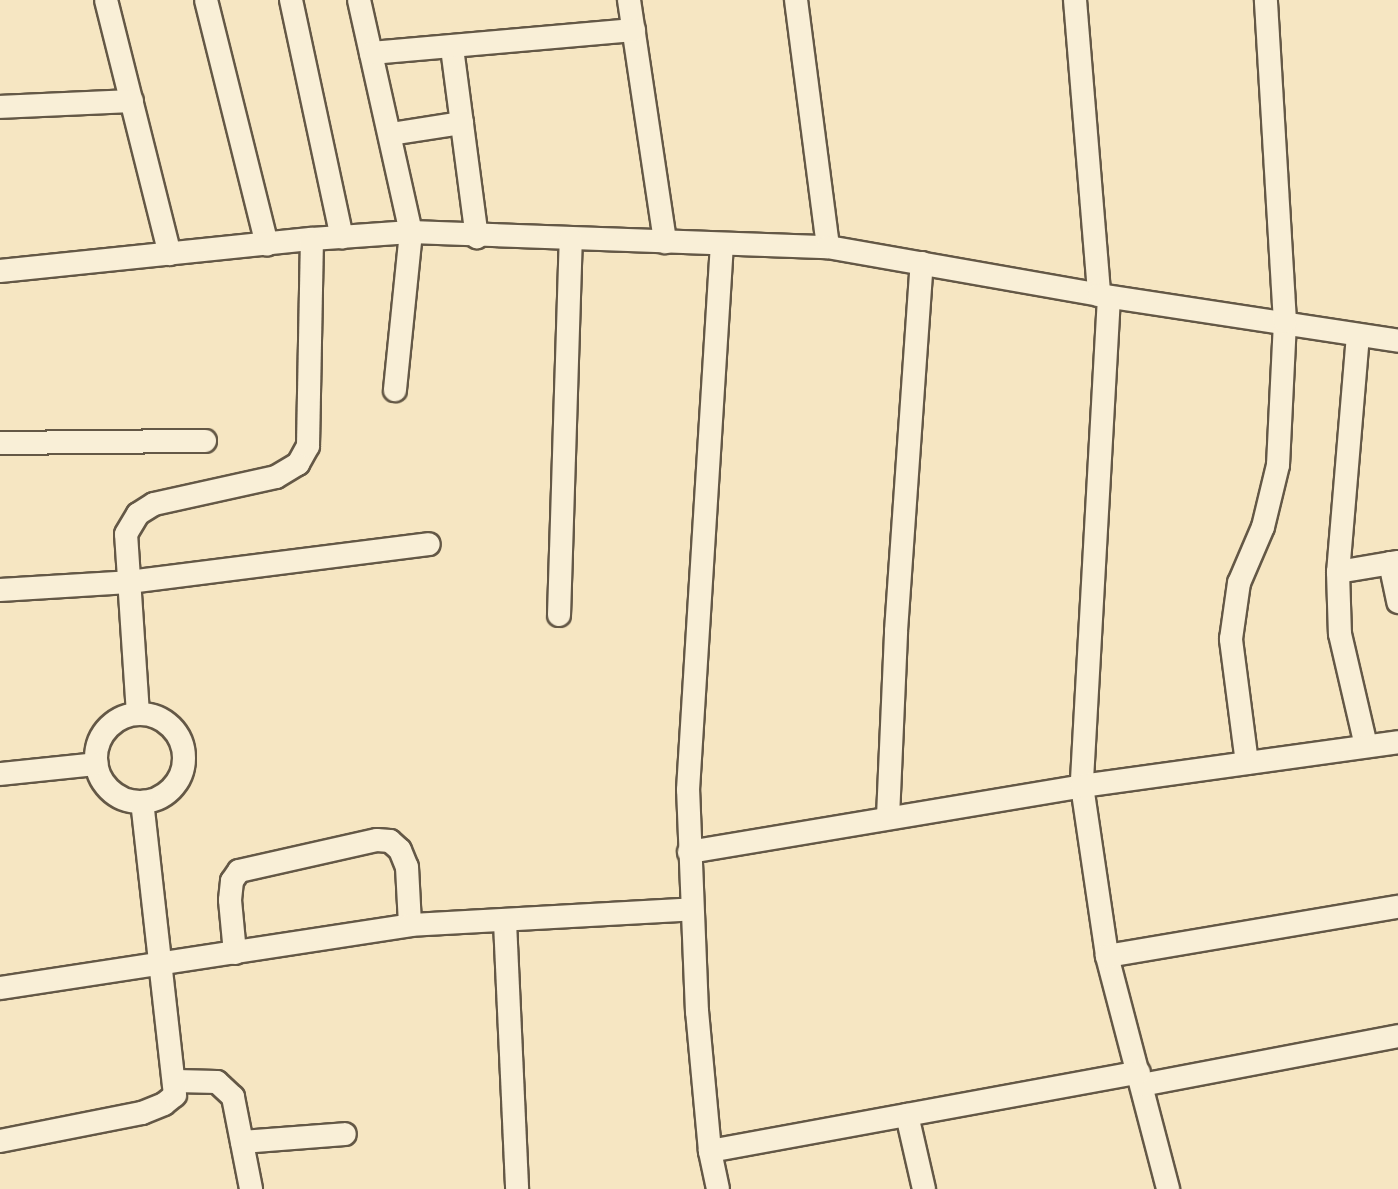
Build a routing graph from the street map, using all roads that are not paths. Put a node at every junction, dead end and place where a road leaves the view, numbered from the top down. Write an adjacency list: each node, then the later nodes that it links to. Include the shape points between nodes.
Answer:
1 (106, 0): 12 (street)
2 (206, 0): 22 (street)
3 (291, 0): 18 (street)
4 (358, 0): 11 (street)
5 (629, 0): 9 (street)
6 (796, 0): 24 (street)
7 (1075, 0): 28 (street)
8 (1266, 0): 29 (street)
9 (634, 30): 10 (street); 21 (street)
10 (452, 48): 11 (street); 14 (street)
11 (371, 53): 15 (street)
12 (132, 101): 13 (street); 25 (street)
13 (0, 106)
14 (462, 123): 15 (street); 17 (street)
15 (391, 134): 16 (street)
16 (411, 232): 17 (street); 18 (street); 32 (street)
17 (477, 237): 20 (street)
18 (342, 238): 19 (street)
19 (312, 239): 22 (street); 38 (street, via 308,446 298,464 276,477 210,488 154,504 138,514 126,534)
20 (571, 239): 21 (street); 41 (street)
21 (665, 242): 23 (street)
22 (267, 244): 25 (street)
23 (722, 244): 24 (street); 51 (street, via 692,703)
24 (828, 247): 26 (street)
25 (170, 254): 27 (street)
26 (922, 263): 28 (street); 50 (street, via 896,631)
27 (0, 271)
28 (1104, 296): 29 (street); 48 (street)
29 (1285, 322): 30 (street); 45 (street, via 1278,465 1263,527 1239,583 1231,639)
30 (1358, 335): 31 (street); 37 (street)
31 (1398, 341)
32 (394, 390)
33 (205, 441): 34 (street)
34 (0, 443)
35 (429, 544): 38 (street)
36 (1394, 562): 37 (street); 40 (street)
37 (1338, 572): 44 (street, via 1340,634)
38 (129, 582): 39 (street); 42 (street)
39 (0, 590)
40 (1398, 602)
41 (559, 615)
42 (138, 714): 46 (street, via 118,721 102,736); 49 (street, via 152,716 170,726 182,742 185,756 177,783 155,800)
43 (1398, 742): 44 (street)
44 (1366, 746): 45 (street)
45 (1247, 763): 48 (street)
46 (96, 764): 47 (street); 49 (street, via 111,792)
47 (0, 774)
48 (1082, 786): 50 (street); 57 (street)
49 (142, 802): 58 (street)
50 (888, 817): 51 (street)
51 (689, 852): 53 (street)
52 (1398, 907): 57 (street)
53 (692, 909): 54 (street); 67 (street)
54 (505, 922): 55 (street); 69 (street)
55 (410, 925): 56 (street); 56 (street, via 407,867 400,850 390,841 377,840 239,871 232,880 230,900)
56 (235, 953): 58 (street)
57 (1107, 956): 61 (street)
58 (157, 966): 59 (street); 62 (street)
59 (0, 988)
60 (1398, 1036): 61 (street)
61 (1141, 1079): 63 (street); 72 (street)
62 (176, 1081): 65 (street, via 175,1095 142,1113); 66 (street, via 217,1082 226,1086 233,1097)
63 (907, 1115): 67 (street); 71 (street)
64 (345, 1134): 66 (street)
65 (0, 1141)
66 (242, 1142): 68 (street)
67 (710, 1151): 70 (street)
68 (251, 1189)
69 (516, 1189)
70 (718, 1189)
71 (924, 1189)
72 (1168, 1189)

